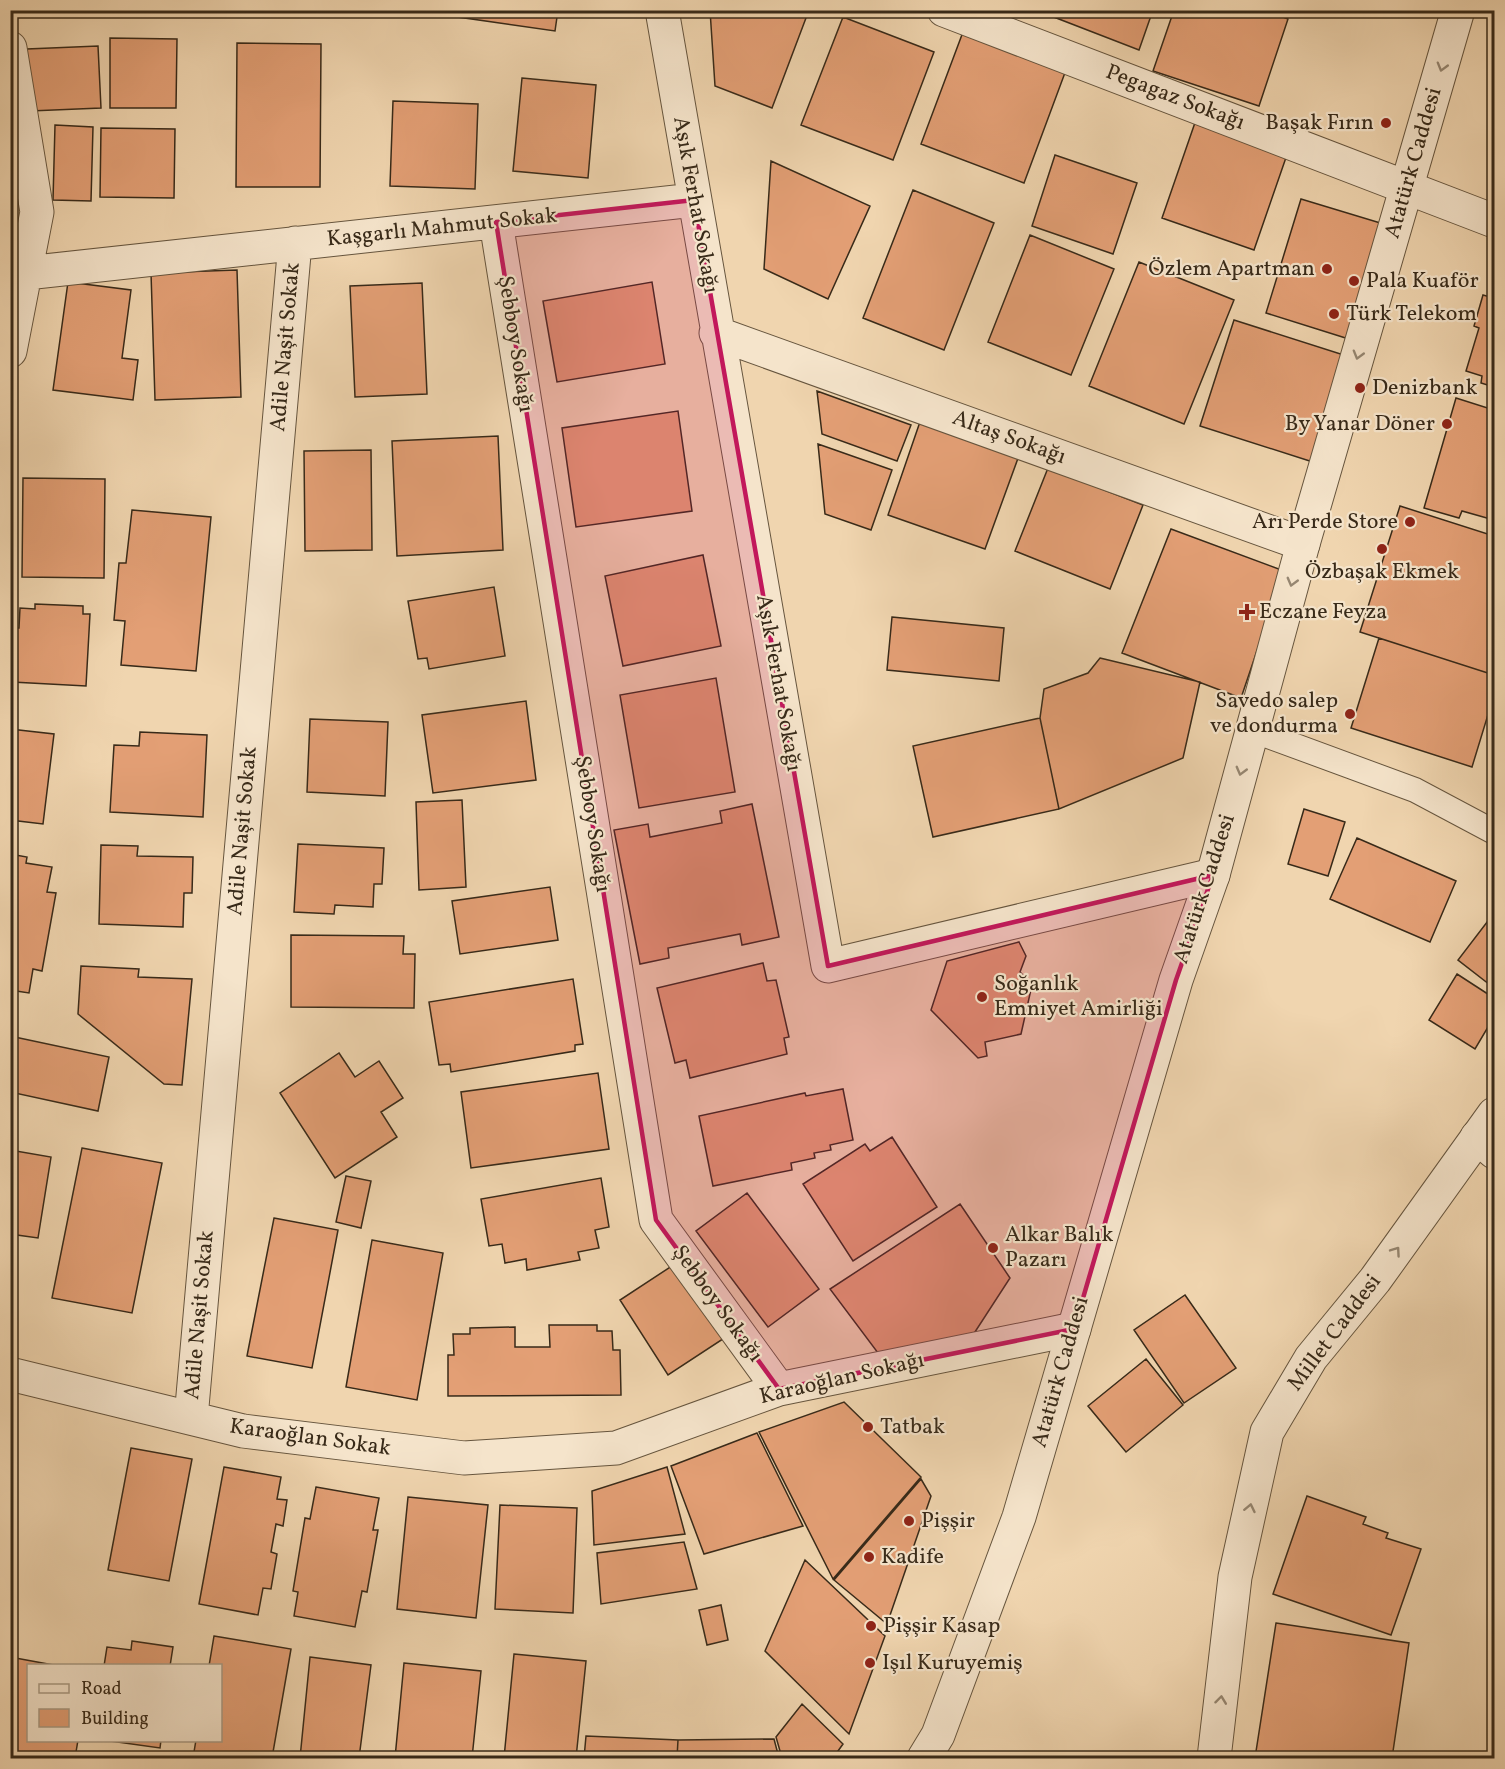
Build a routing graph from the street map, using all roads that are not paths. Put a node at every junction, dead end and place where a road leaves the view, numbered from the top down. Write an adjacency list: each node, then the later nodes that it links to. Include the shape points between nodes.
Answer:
1 (662, 10): 6 (street, Aşık Ferhat Sokağı)
2 (944, 10): 5 (street, Pegagaz Sokağı)
3 (1458, 10): 5 (street, Atatürk Caddesi, one-way to 5)
4 (10, 48): 10 (street, via 37,212)
5 (1407, 186): 7 (street, Pegagaz Sokağı); 13 (street, Atatürk Caddesi, one-way to 13)
6 (694, 200): 8 (street, Kaşgarlı Mahmut Sokak); 11 (street, Aşık Ferhat Sokağı)
7 (1494, 221)
8 (496, 222): 9 (street, Kaşgarlı Mahmut Sokak); 20 (street, Şebboy Sokağı, via 656,1220)
9 (296, 243): 10 (street, Kaşgarlı Mahmut Sokak); 21 (street, Adile Naşit Sokak)
10 (18, 272): 12 (street)
11 (716, 333): 13 (street, Altaş Sokağı); 16 (street, Aşık Ferhat Sokağı, via 828,966)
12 (10, 351)
13 (1303, 544): 14 (street, Atatürk Caddesi, one-way to 14)
14 (1252, 730): 15 (lane, via 1415,790); 16 (street, Atatürk Caddesi, one-way to 16)
15 (1494, 832)
16 (1213, 875): 18 (street, Atatürk Caddesi, via 1176,980)
17 (1489, 1134): 24 (street, Millet Caddesi, one-way to 17, via 1235,1577 1267,1432 1311,1358)
18 (1074, 1329): 20 (street, Karaoğlan Sokağı); 23 (street, Atatürk Caddesi, via 1019,1517 938,1735)
19 (10, 1374): 21 (street, Karaoğlan Sokak)
20 (779, 1389): 22 (street, Karaoğlan Sokağı)
21 (191, 1418): 22 (street, Karaoğlan Sokak, via 243,1431 464,1458)
22 (615, 1448)
23 (924, 1758)
24 (1214, 1758)

